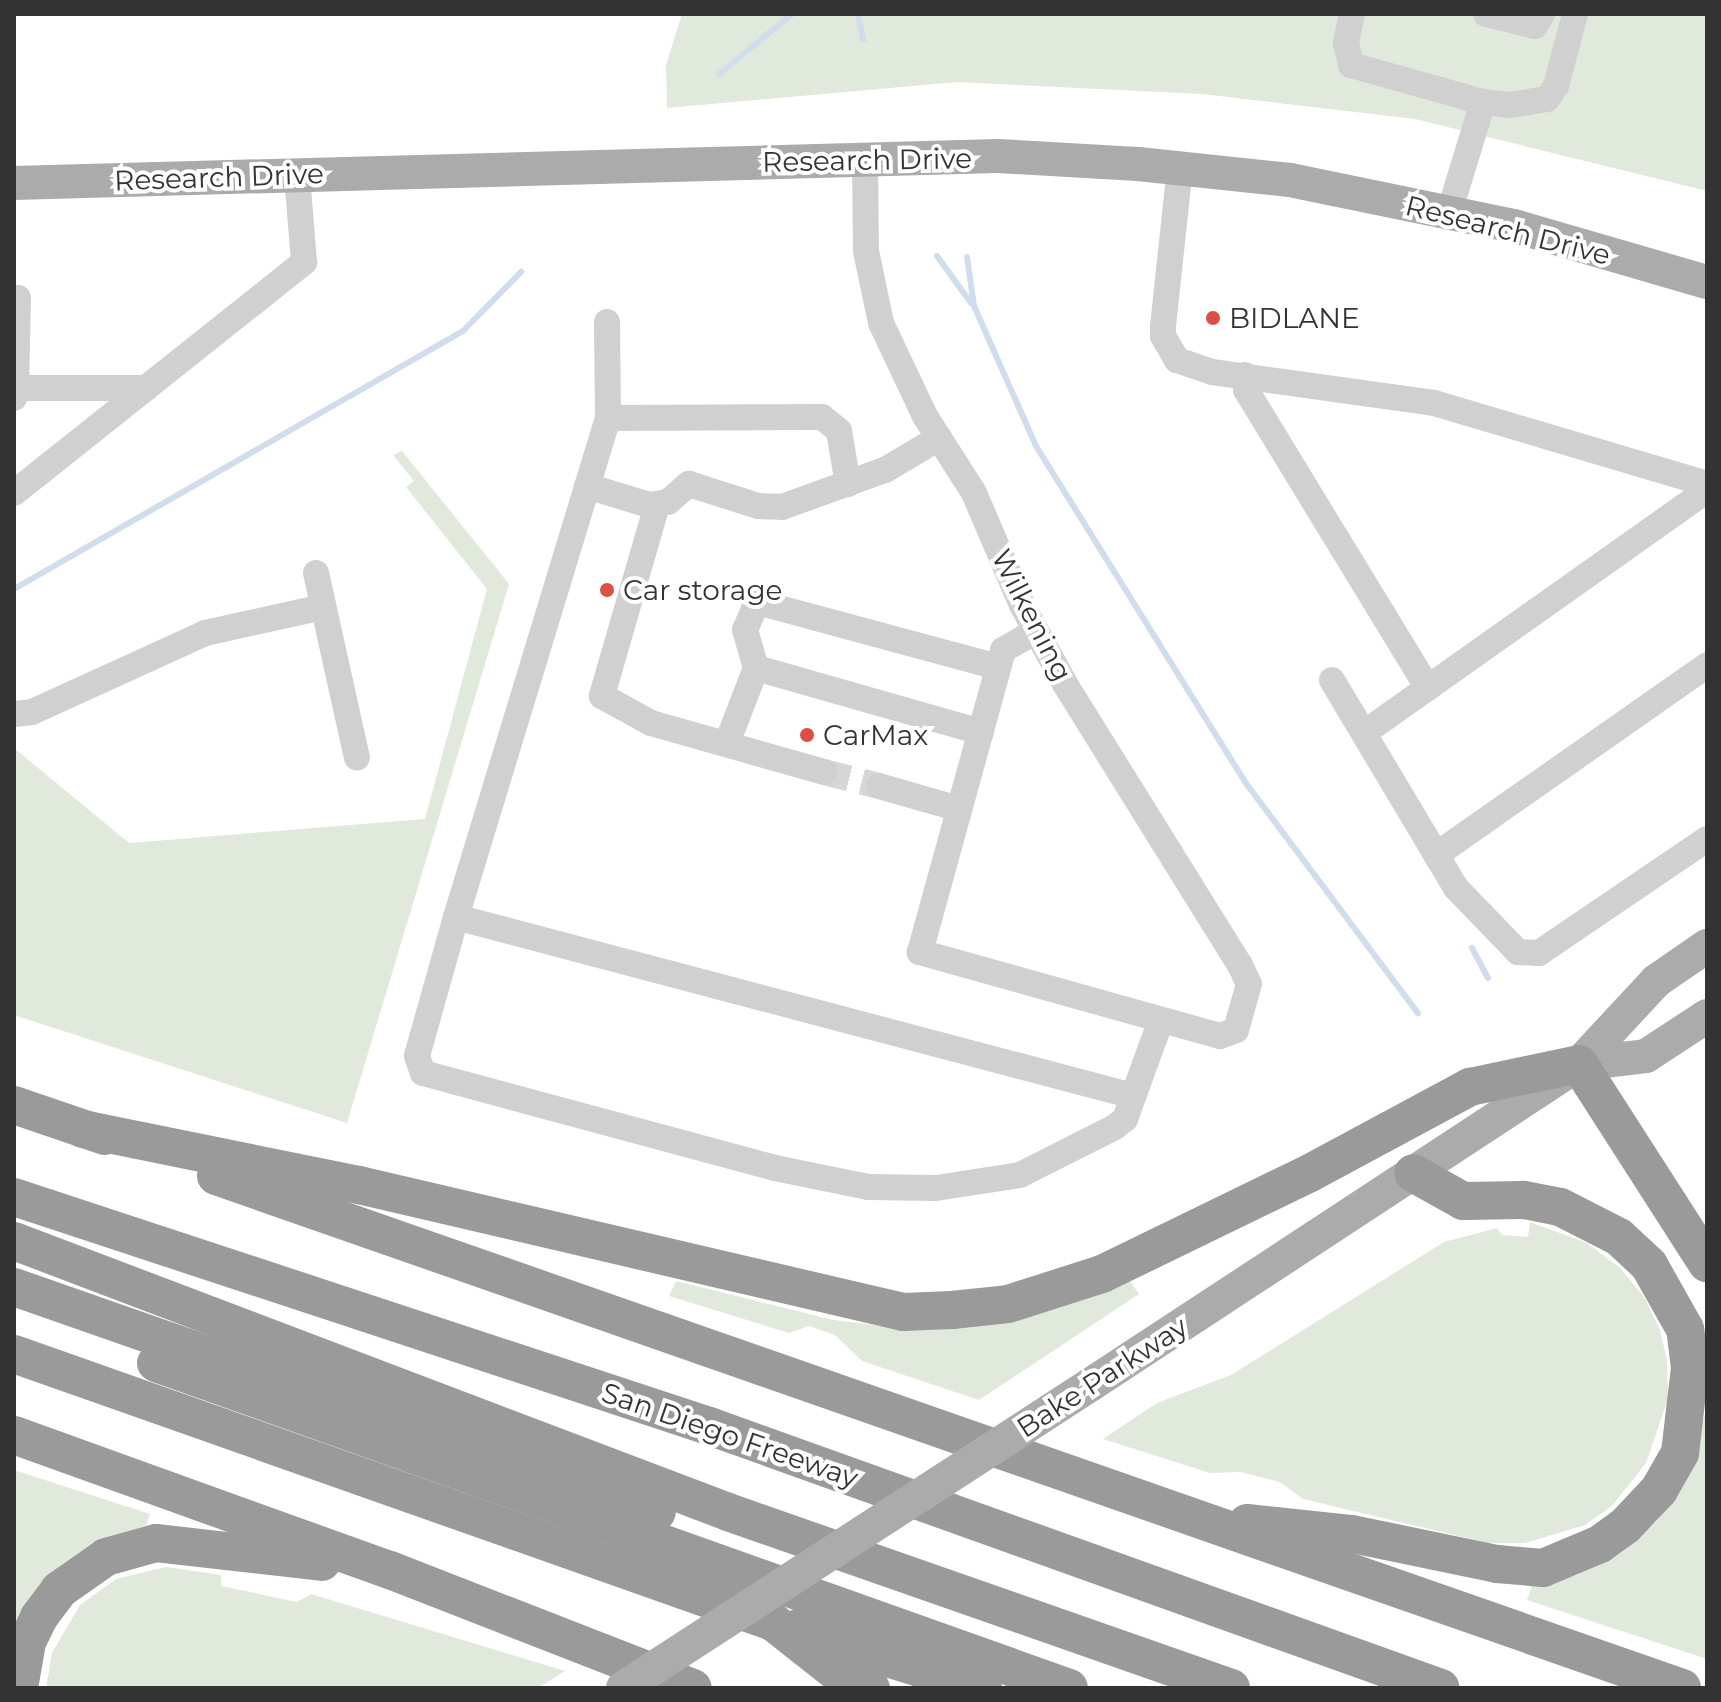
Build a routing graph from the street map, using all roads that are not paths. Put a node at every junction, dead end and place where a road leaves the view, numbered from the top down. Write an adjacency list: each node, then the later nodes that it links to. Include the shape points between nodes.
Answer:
1 (1352, 14): 5 (lane, via 1346,43 1351,65)
2 (1486, 14): 3 (lane, via 1535,26)
3 (1542, 14)
4 (1575, 14): 5 (lane, via 1556,86 1547,99 1510,105)
5 (1483, 102): 10 (lane)
6 (865, 159): 7 (main road, Research Drive, via 998,156); 8 (main road, Research Drive); 18 (lane, Wilkening, via 866,251 881,323)
7 (1180, 167): 10 (main road, Research Drive, via 1290,180); 14 (lane, via 1163,336 1177,360 1188,366)
8 (297, 175): 9 (main road, Research Drive); 15 (lane, via 304,262)
9 (14, 183)
10 (1449, 213): 11 (main road, Research Drive)
11 (1707, 282)
12 (18, 298): 16 (lane)
13 (607, 322): 17 (lane)
14 (1245, 375): 19 (lane, via 1434,403); 31 (lane, via 1246,390)
15 (146, 388): 16 (lane); 22 (lane)
16 (15, 393)
17 (608, 418): 20 (lane, via 822,417 839,431); 21 (lane)
18 (939, 438): 20 (lane); 26 (lane, Wilkening, via 974,493)
19 (1706, 481): 31 (lane)
20 (848, 484): 23 (lane, via 782,507 758,506 683,484 672,500)
21 (587, 486): 23 (lane); 42 (lane)
22 (14, 493)
23 (657, 505): 35 (lane, via 602,696 651,723)
24 (316, 573): 25 (lane)
25 (323, 607): 32 (lane, via 205,633 32,712); 36 (lane)
26 (1036, 631): 28 (lane, via 1003,650); 45 (lane, Wilkening, via 1249,984 1236,1030 1220,1036)
27 (1707, 665): 41 (lane)
28 (998, 667): 29 (lane, via 757,602 745,630); 33 (lane)
29 (756, 668): 33 (lane); 35 (lane)
30 (1332, 680): 34 (lane)
31 (1428, 688): 34 (lane)
32 (14, 714)
33 (981, 732): 39 (lane)
34 (1364, 733): 41 (lane)
35 (727, 743): 37 (lane)
36 (357, 758)
37 (824, 772)
38 (879, 786): 39 (lane)
39 (959, 809): 45 (lane, via 920,952)
40 (1707, 839): 41 (lane, via 1529,956 1472,909)
41 (1436, 855)
42 (456, 917): 47 (lane); 47 (lane, via 417,1056 423,1073 775,1168 868,1187 978,1184 1020,1175 1115,1127 1125,1119)
43 (1707, 946): 46 (main road, Bake Parkway, via 1656,981)
44 (1707, 1016): 46 (main road, Bake Parkway, via 1646,1056)
45 (1161, 1020): 47 (lane)
46 (1579, 1064): 49 (highway, via 1470,1087 1310,1173 1102,1274 1008,1304 952,1310 903,1312 359,1185); 50 (main road, Bake Parkway); 53 (highway)
47 (1133, 1096)
48 (14, 1105): 49 (highway)
49 (83, 1129): 58 (highway)
50 (1413, 1173): 58 (highway, via 1463,1201 1523,1200 1560,1207 1619,1237 1649,1265 1685,1329 1690,1368 1680,1453 1659,1490 1600,1544 1543,1568 1497,1564 1352,1534); 63 (main road, Bake Parkway, bridge)
51 (14, 1197): 69 (highway, San Diego Freeway, via 709,1426)
52 (14, 1241): 61 (highway, via 728,1512)
53 (1707, 1263)
54 (14, 1287): 68 (highway)
55 (14, 1312): 67 (highway)
56 (14, 1354): 60 (highway)
57 (14, 1435): 59 (highway)
58 (1178, 1515): 70 (highway)
59 (390, 1570): 62 (highway, via 180,1545 127,1549 81,1571 59,1590 27,1642); 64 (highway)
60 (773, 1622): 65 (highway, via 839,1674); 66 (highway)
61 (1227, 1686)
62 (19, 1688)
63 (623, 1688)
64 (693, 1688)
65 (871, 1688)
66 (983, 1688)
67 (1069, 1688)
68 (1162, 1688)
69 (1441, 1688)
70 (1682, 1688)

